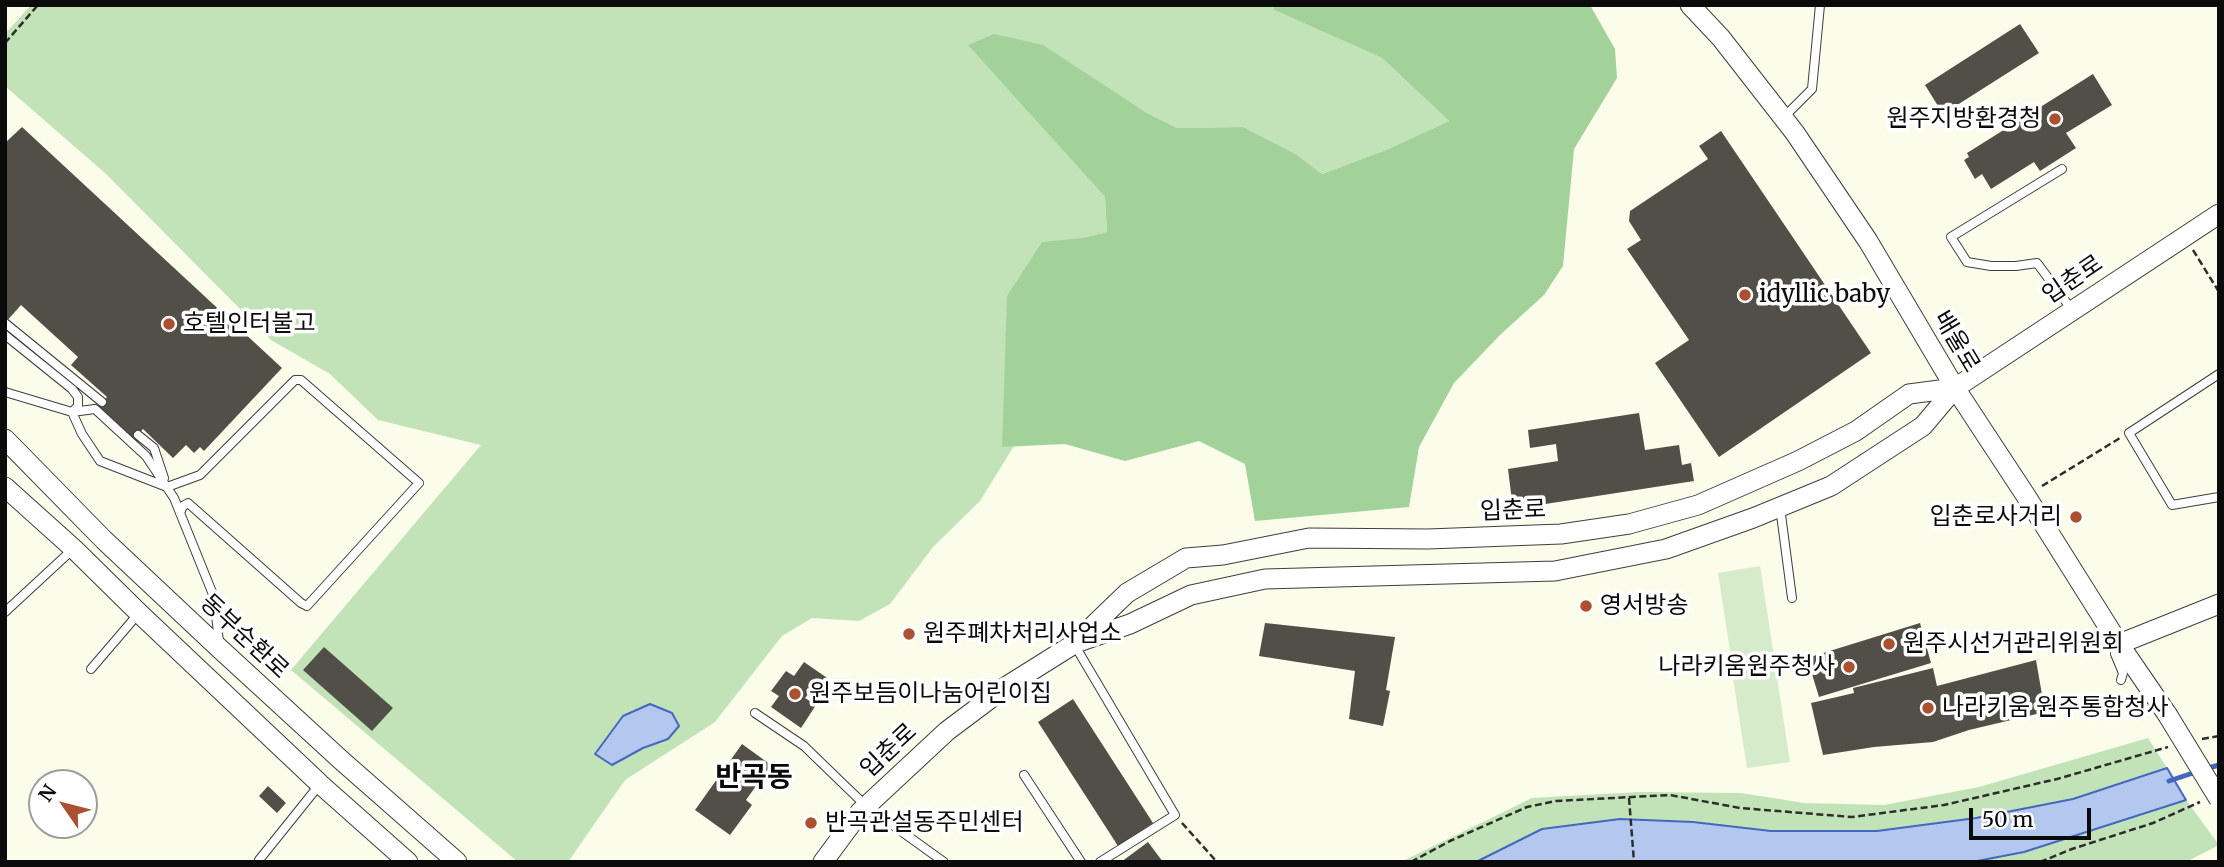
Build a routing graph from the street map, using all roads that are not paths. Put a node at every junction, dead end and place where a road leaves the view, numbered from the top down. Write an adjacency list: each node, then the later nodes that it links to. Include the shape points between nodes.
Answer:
1 (1690, 5): 3 (street, 배울로)
2 (1820, 5): 3 (lane, via 1812,89)
3 (1783, 118): 10 (street, 배울로, via 1868,241)
4 (2062, 169): 6 (lane, via 1951,237 1967,262 2037,263)
5 (2219, 214): 6 (street, 입춘로)
6 (2072, 310): 10 (street, 입춘로)
7 (5, 323): 12 (lane)
8 (5, 335): 13 (lane, via 72,388 78,397)
9 (2217, 379): 18 (lane, via 2129,433 2172,505)
10 (1955, 388): 19 (street, 입춘로, via 1923,426 1831,486); 24 (street, 배울로); 27 (street, 입춘로, via 1909,394 1856,431 1798,461 1698,505 1629,524 1561,534 1309,538 1186,558 1127,593)
11 (5, 392): 13 (lane)
12 (102, 402)
13 (72, 412): 17 (lane, via 100,461); 17 (lane, via 95,409 146,456)
14 (138, 435): 17 (lane, via 154,448)
15 (5, 439): 29 (street, 동부순환로)
16 (5, 487): 21 (street)
17 (167, 487): 20 (lane); 20 (lane, via 200,475 295,380 301,380 419,483 307,606 188,503)
18 (2219, 496)
19 (1780, 507): 22 (lane); 27 (street, 입춘로, via 1666,549 1555,571 1265,579 1191,595)
20 (180, 513): 29 (lane, via 214,597)
21 (74, 549): 25 (lane); 26 (street)
22 (1792, 598)
23 (2219, 604): 28 (street)
24 (2096, 607): 28 (street, 배울로); 30 (lane, via 2097,623 2120,662 2121,680)
25 (5, 612)
26 (139, 613): 31 (lane); 35 (street)
27 (1074, 644): 37 (street, 입춘로, via 947,731); 45 (lane, via 1175,815)
28 (2119, 644): 30 (street, 배울로)
29 (219, 648): 33 (street, 동부순환로)
30 (2135, 668): 36 (street, 배울로, bridge)
31 (91, 669)
32 (755, 713): 37 (lane, via 804,746)
33 (341, 761): 35 (street); 41 (street, 동부순환로)
34 (1024, 775): 44 (lane)
35 (320, 784): 39 (lane); 40 (street)
36 (2214, 799)
37 (866, 806): 38 (lane); 42 (street, 입춘로)
38 (934, 859): 43 (lane)
39 (261, 862)
40 (408, 862)
41 (457, 862)
42 (823, 862)
43 (944, 862)
44 (1081, 862)
45 (1100, 862)

